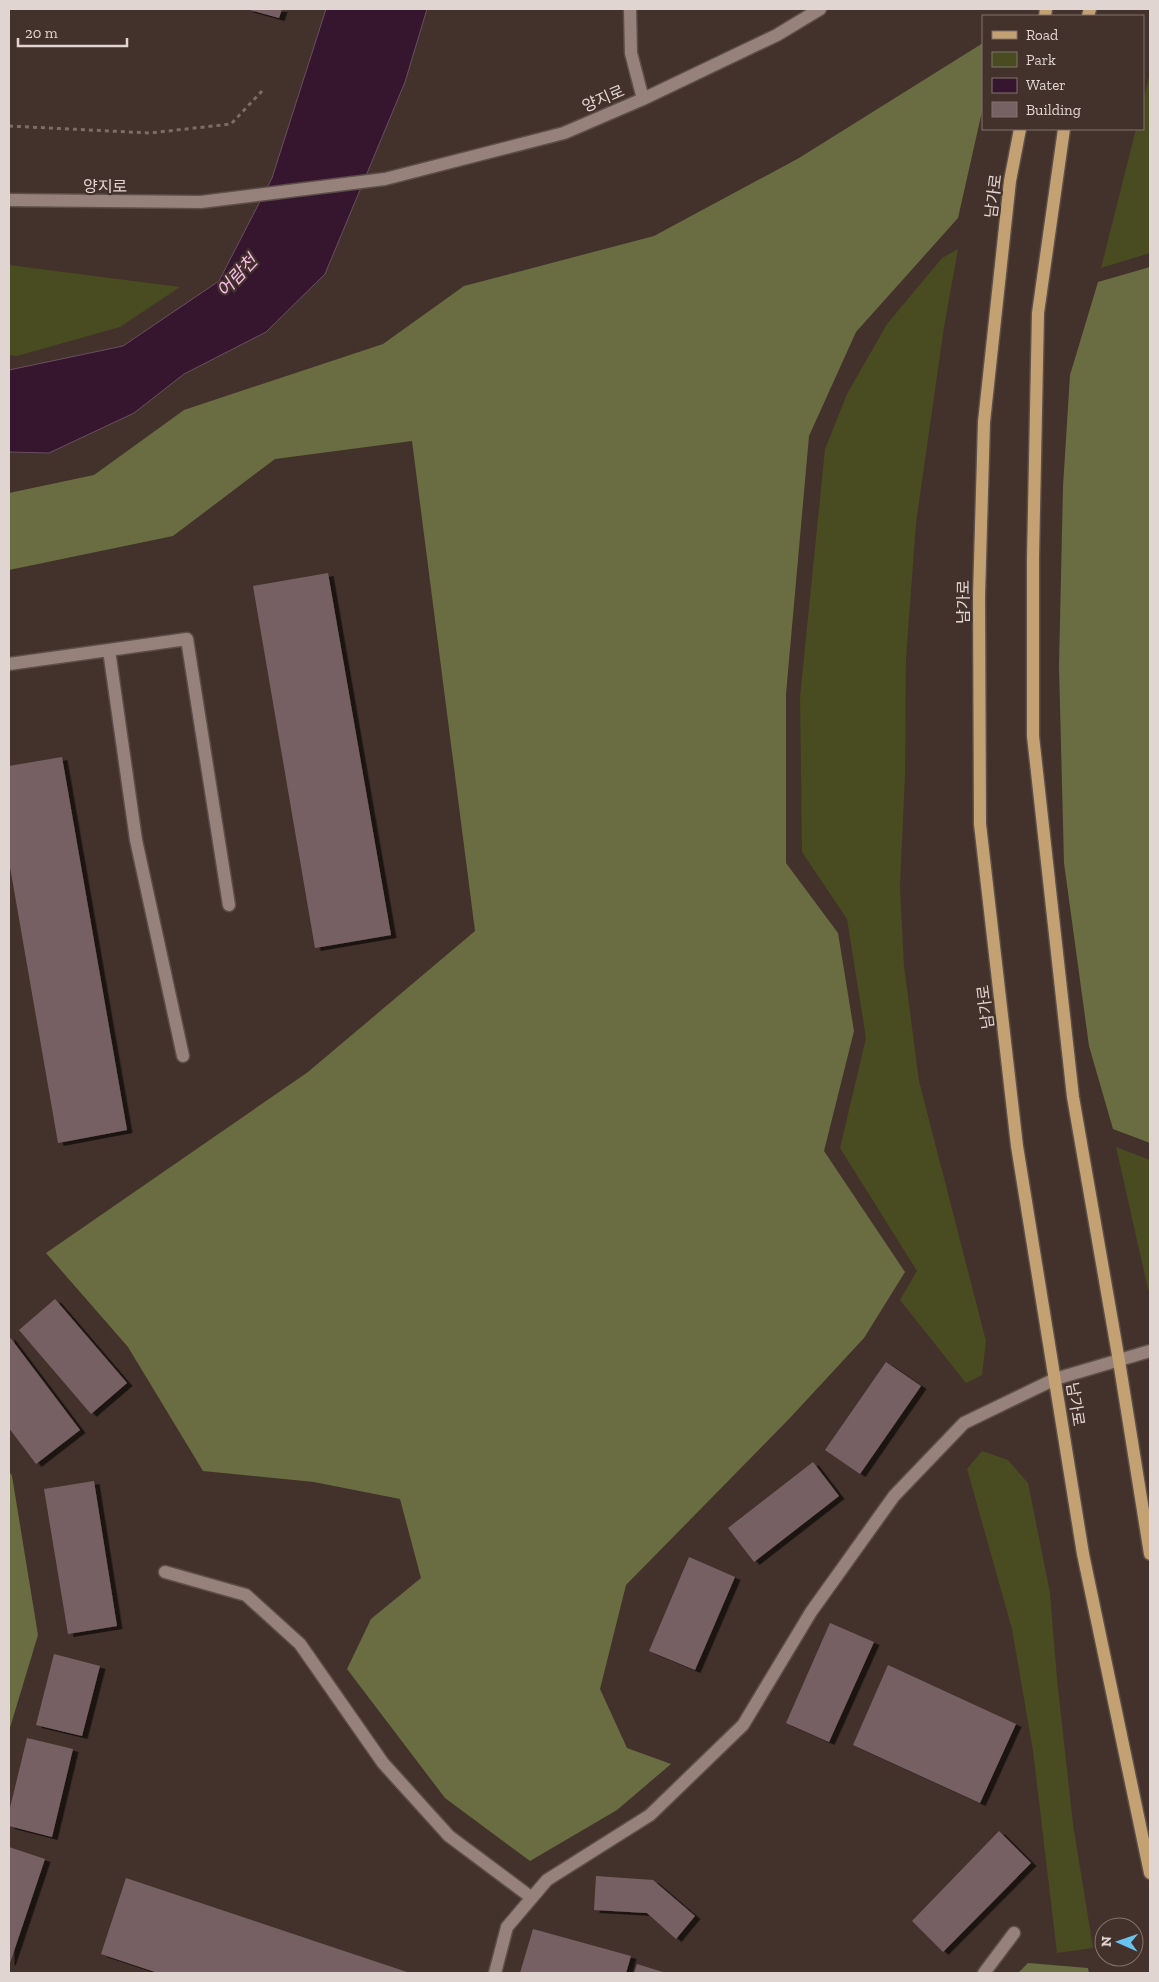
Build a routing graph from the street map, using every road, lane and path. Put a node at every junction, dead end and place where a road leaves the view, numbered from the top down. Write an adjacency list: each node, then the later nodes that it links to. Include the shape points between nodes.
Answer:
1 (630, 9): 4 (street, via 630,53)
2 (820, 9): 4 (street, 양지로, via 777,35)
3 (262, 91): 5 (path, via 232,124 150,133)
4 (643, 99): 8 (street, 양지로, via 564,133 385,179 201,202)
5 (9, 126)
6 (1020, 130): 15 (main road, 남가로, via 1010,181 984,422 979,596 980,824 1017,1146)
7 (1064, 130): 14 (main road, via 1038,313 1033,736 1073,1097)
8 (9, 200)
9 (108, 650): 10 (street); 11 (street, via 187,639); 12 (street, via 136,840)
10 (9, 664)
11 (229, 905)
12 (183, 1056)
13 (1150, 1352): 14 (street)
14 (1119, 1361): 15 (street); 16 (main road)
15 (1055, 1379): 18 (main road, 남가로, via 1083,1554); 19 (street, via 964,1424 894,1496 811,1612 743,1725 650,1815 547,1880)
16 (1150, 1554)
17 (165, 1572): 19 (street, via 246,1595 300,1644 383,1763 449,1836)
18 (1150, 1873)
19 (532, 1898): 21 (street, via 507,1928)
20 (1014, 1933): 22 (street)
21 (495, 1973)
22 (984, 1973)

